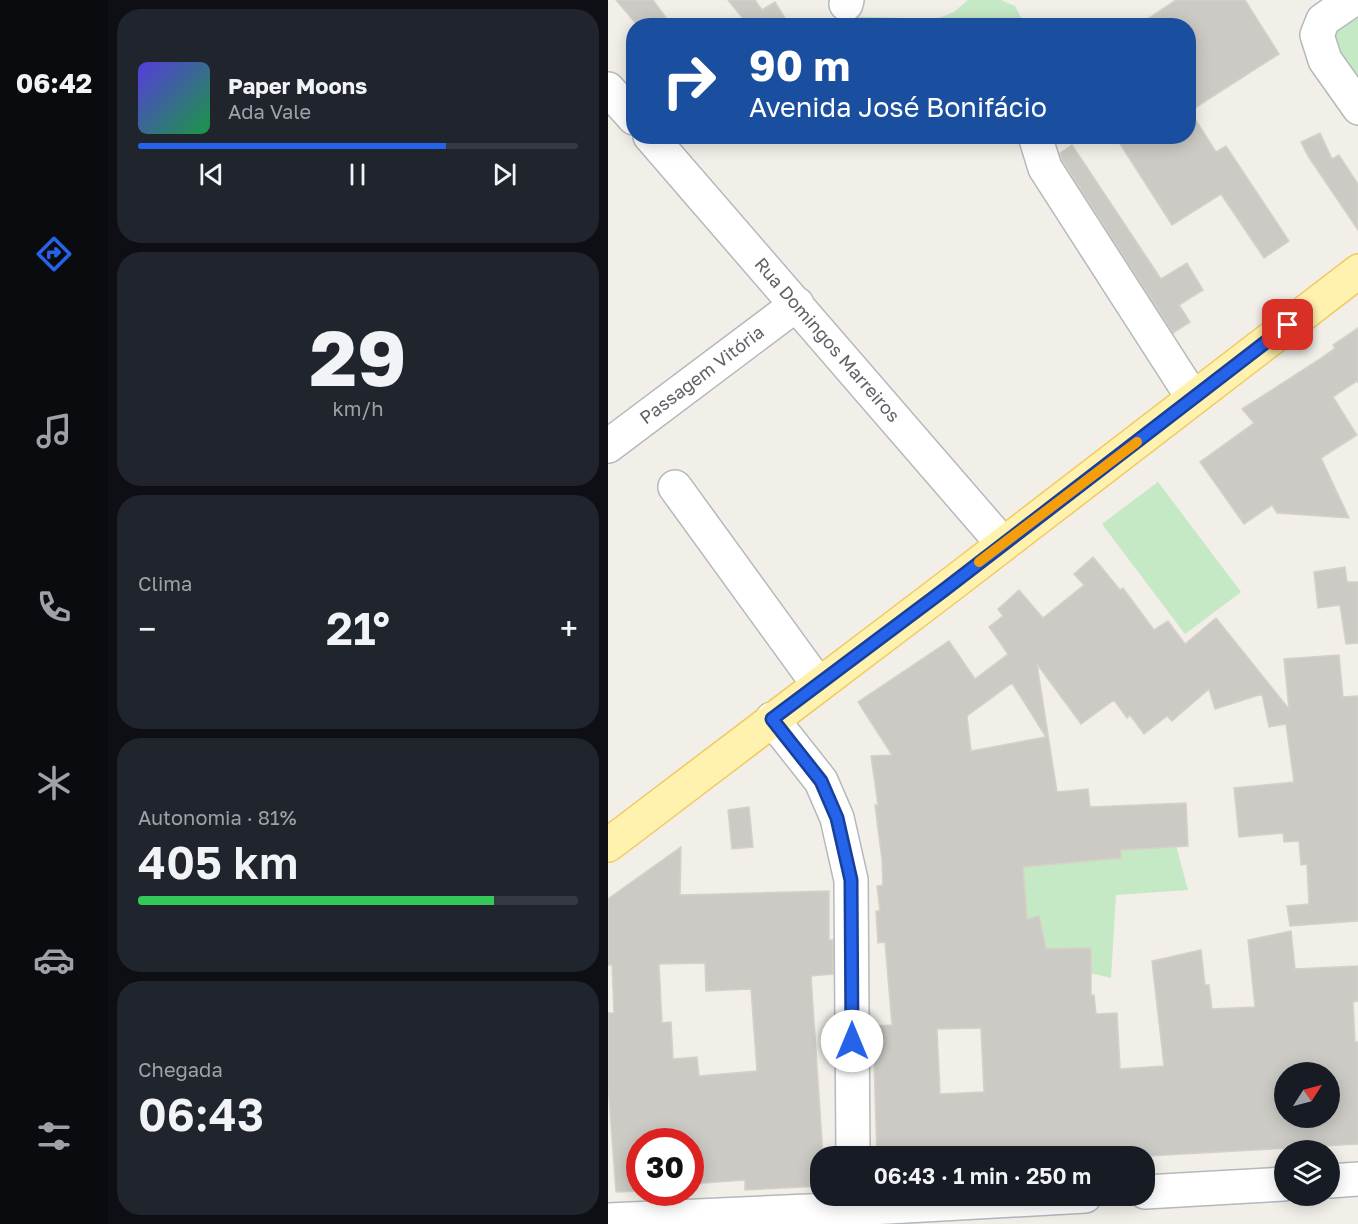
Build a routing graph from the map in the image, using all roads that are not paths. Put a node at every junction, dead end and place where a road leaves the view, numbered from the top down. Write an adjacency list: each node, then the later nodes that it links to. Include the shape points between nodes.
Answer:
1 (1352, 0): 3 (street, via 1323,20 1317,35 1325,60)
2 (608, 89): 4 (street)
3 (1358, 108)
4 (626, 109)
5 (657, 144): 8 (street, Rua Domingos Marreiros)
6 (1038, 144): 9 (street, via 1045,168)
7 (1358, 271): 9 (main road)
8 (797, 304): 10 (street, Passagem Vitória); 12 (street, Rua Domingos Marreiros)
9 (1193, 398): 12 (main road)
10 (608, 446)
11 (675, 487): 13 (street)
12 (1003, 544): 13 (main road)
13 (818, 684): 14 (main road)
14 (772, 719): 15 (main road); 16 (street, via 821,781 837,818 851,880)
15 (608, 845)
16 (853, 1146)
17 (1358, 1179): 18 (street)
18 (1340, 1180)
19 (1274, 1185): 20 (street)
20 (1155, 1191)
21 (919, 1206): 22 (street)
22 (853, 1210): 23 (street)
23 (608, 1220)

